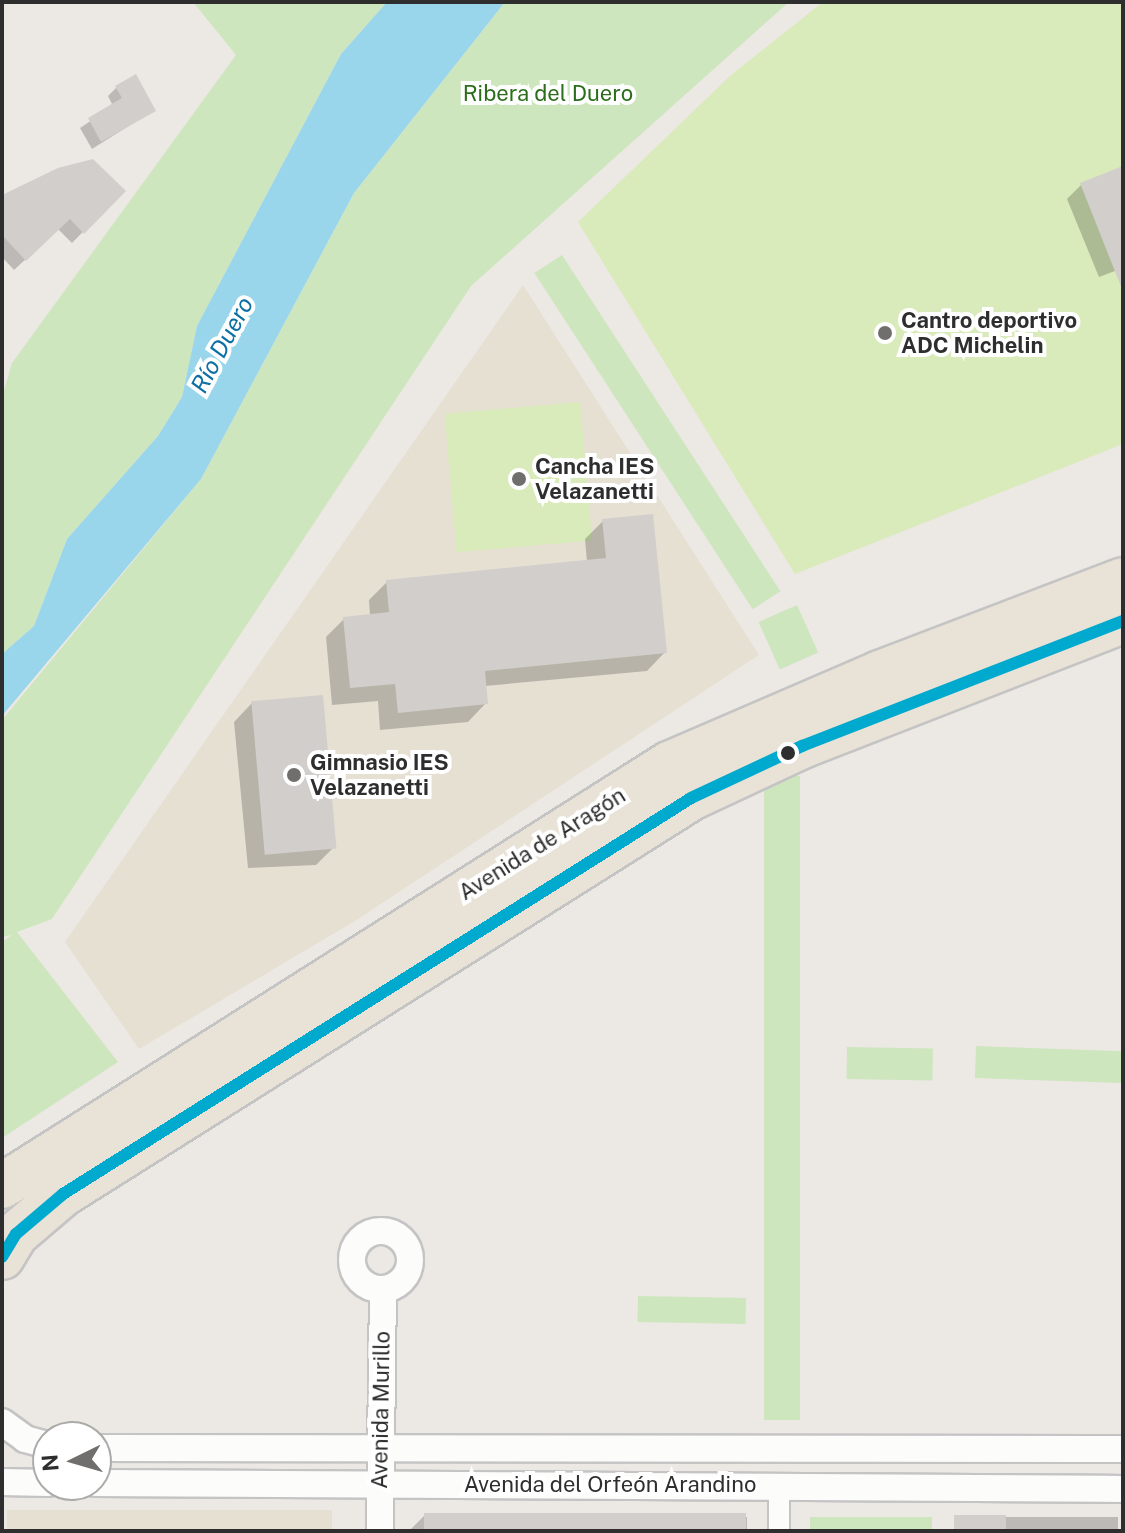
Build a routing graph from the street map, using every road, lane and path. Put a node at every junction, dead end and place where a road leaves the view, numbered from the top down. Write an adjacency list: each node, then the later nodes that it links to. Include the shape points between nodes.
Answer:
1 (1123, 580): 3 (highway, Avenida de Aragón, via 880,673 669,764)
2 (1123, 621): 4 (highway, Avenida de Aragón, via 802,746 691,798 63,1194 16,1234)
3 (2, 1186)
4 (2, 1257)
5 (383, 1289): 8 (street, Avenida Murillo)
6 (2, 1422): 7 (street)
7 (32, 1441)
8 (380, 1447): 9 (street, Avenida del Orfeón Arandino); 10 (street, Avenida del Orfeón Arandino); 14 (street, Avenida Murillo)
9 (112, 1448)
10 (1123, 1449)
11 (2, 1482): 12 (street)
12 (32, 1483)
13 (112, 1483): 14 (street, Avenida del Orfeón Arandino)
14 (380, 1485): 15 (street, Avenida del Orfeón Arandino); 17 (street, Avenida Murillo)
15 (779, 1486): 16 (street, Avenida del Orfeón Arandino); 18 (street)
16 (1123, 1489)
17 (380, 1531)
18 (779, 1531)

